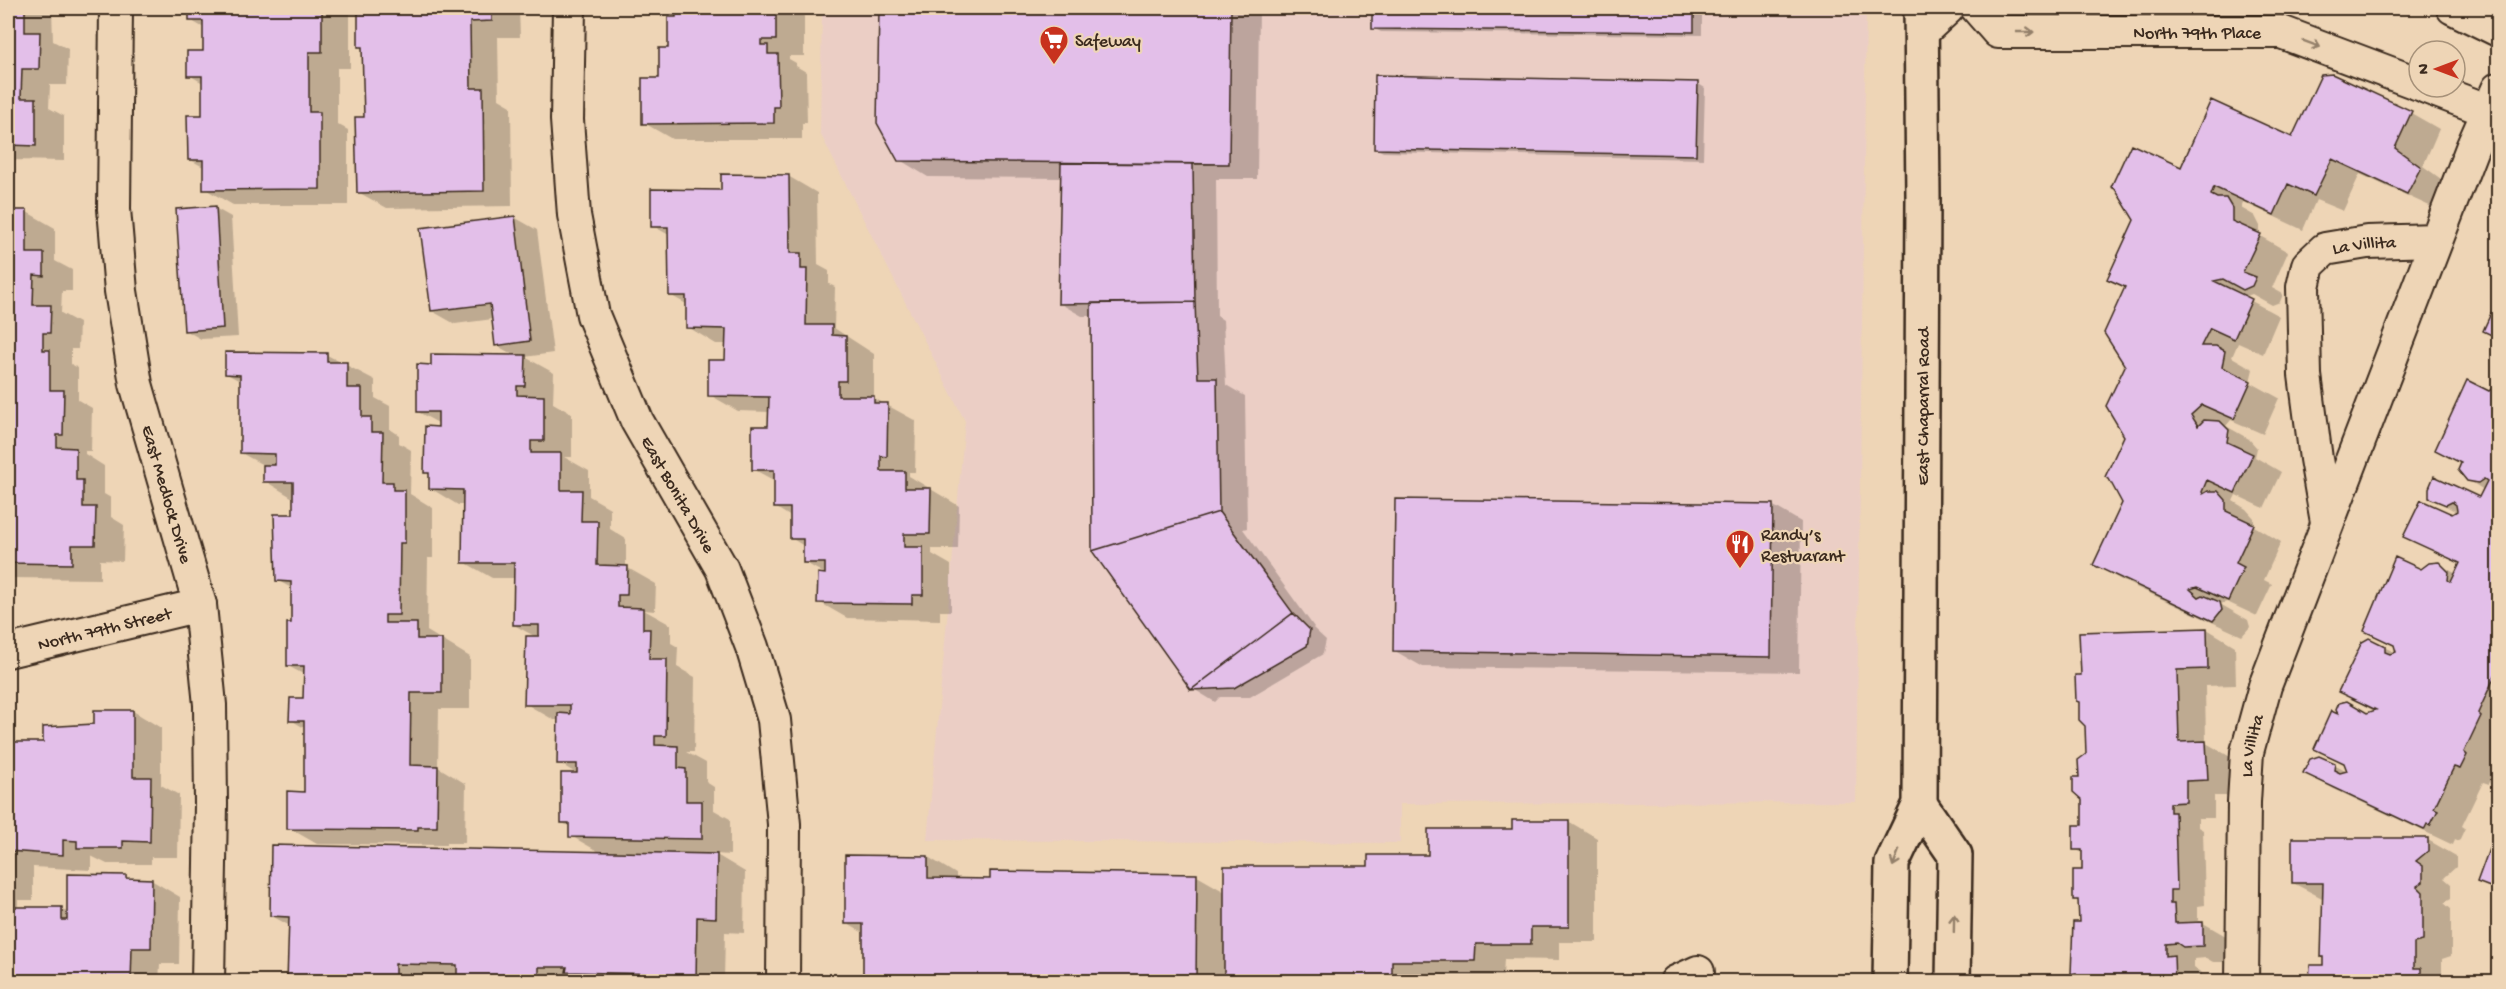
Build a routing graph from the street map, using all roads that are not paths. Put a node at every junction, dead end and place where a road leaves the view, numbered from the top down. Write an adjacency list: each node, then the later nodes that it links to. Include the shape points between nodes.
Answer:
1 (116, 8): 15 (street, East Medlock Drive, via 114,209 120,291 136,384)
2 (568, 8): 19 (street, East Bonita Drive, via 567,120 574,215 593,315 637,421 722,569 774,720 784,824)
3 (1948, 8): 6 (street)
4 (1977, 8): 7 (street, North 79th Place, one-way to 7, via 1998,32)
5 (2453, 8): 9 (street)
6 (1921, 20): 17 (main road, East Chaparral Road)
7 (2151, 20): 8 (street, North 79th Place)
8 (2281, 20): 10 (street, North 79th Place, one-way to 10)
9 (2499, 30)
10 (2407, 78)
11 (2467, 95): 12 (street)
12 (2494, 100): 13 (street, La Villita)
13 (2436, 240): 14 (street, La Villita); 14 (street, La Villita, via 2367,242 2325,249 2308,265 2303,287 2306,375)
14 (2328, 522): 22 (street, La Villita, via 2265,686 2247,752)
15 (200, 605): 16 (street, North 79th Street); 18 (street, East Medlock Drive, via 210,705)
16 (8, 651)
17 (1920, 804): 20 (main road, East Chaparral Road, one-way to 20, via 1892,863); 21 (main road, one-way to 17, via 1955,855)
18 (208, 981)
19 (783, 981)
20 (1890, 981)
21 (1953, 981)
22 (2242, 981)

